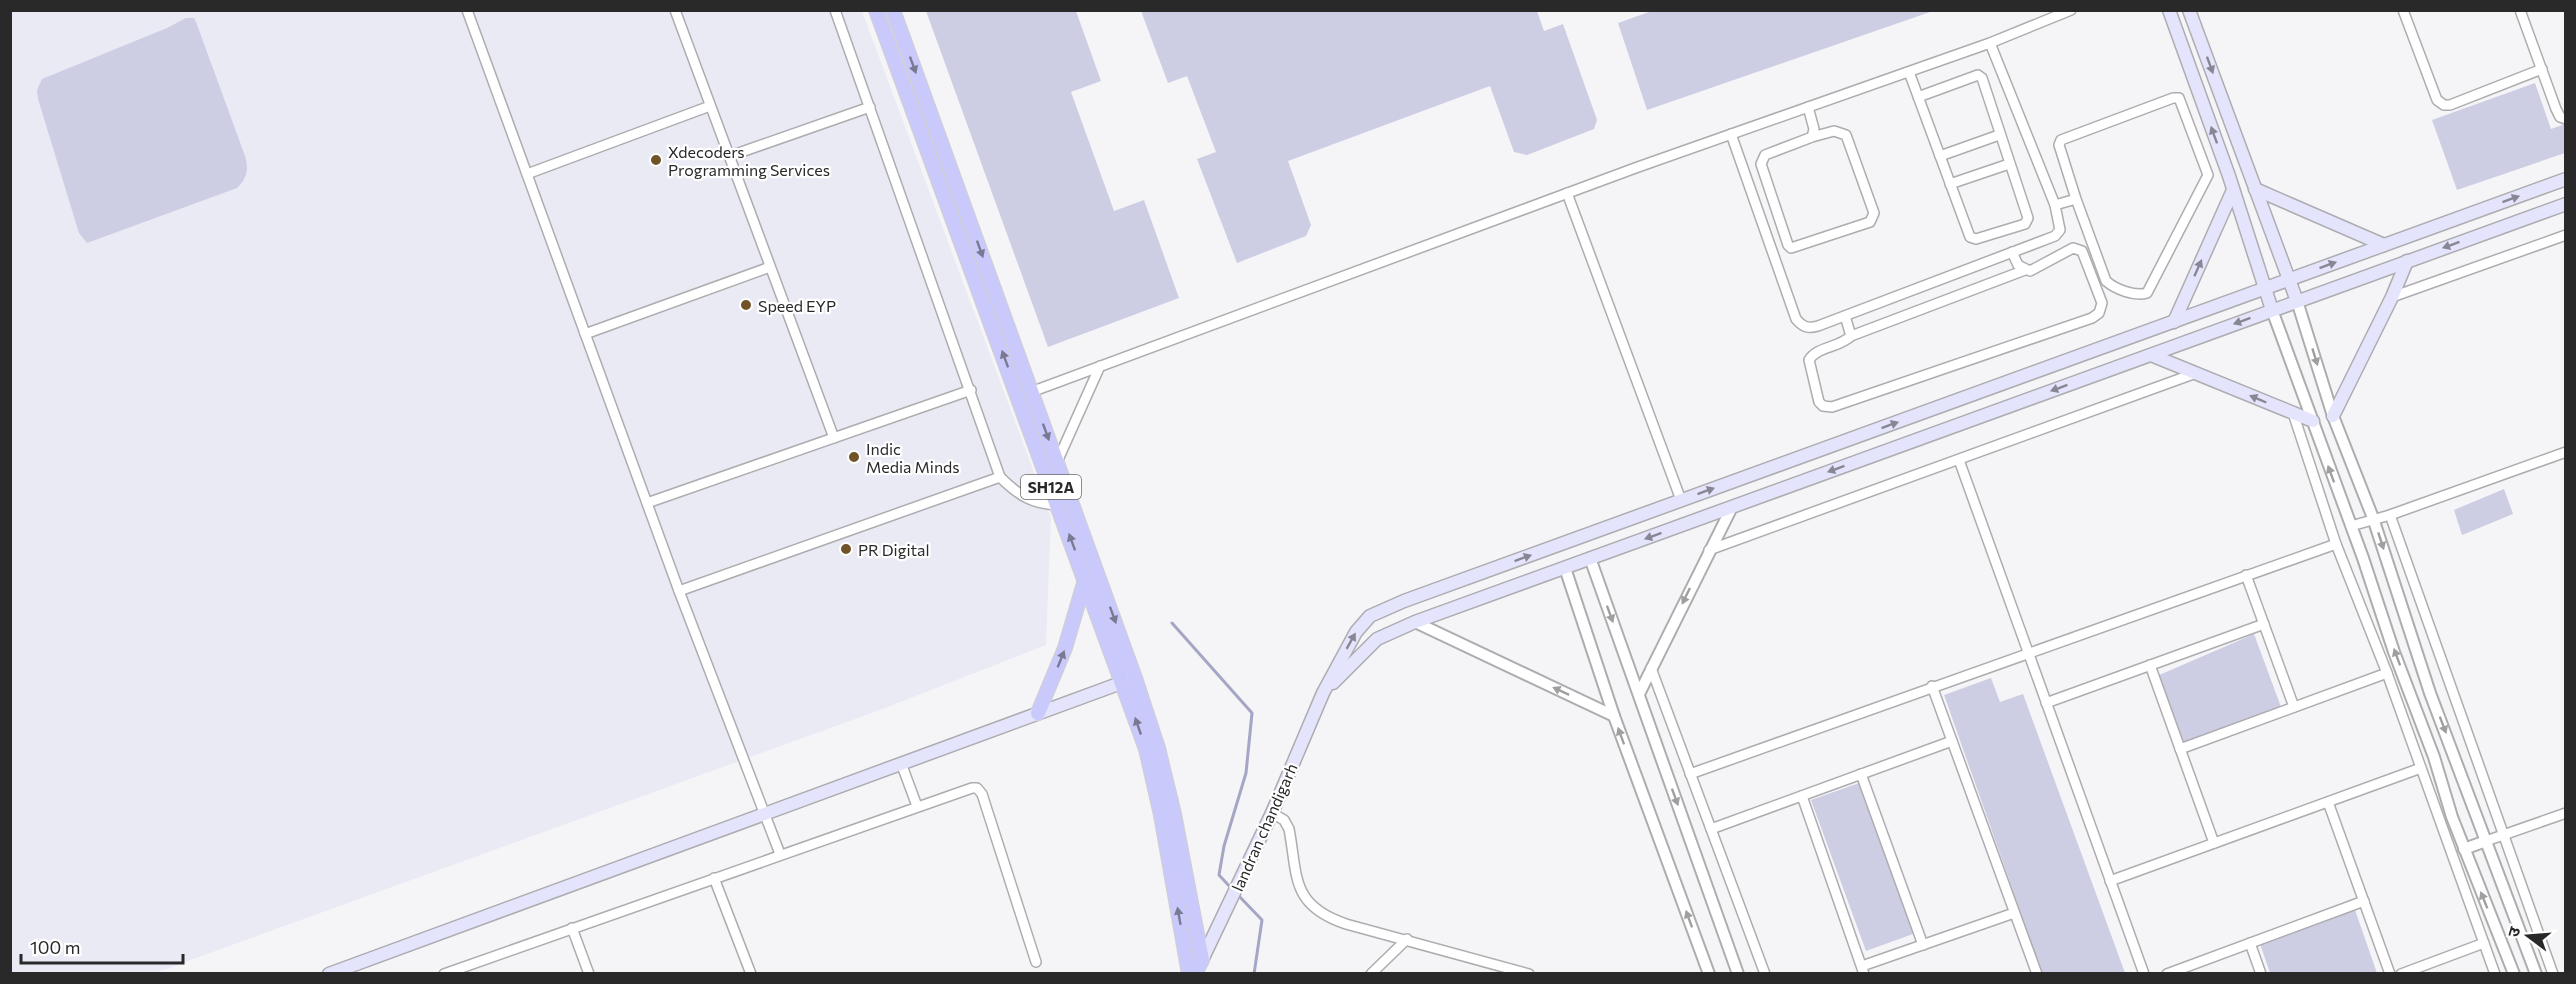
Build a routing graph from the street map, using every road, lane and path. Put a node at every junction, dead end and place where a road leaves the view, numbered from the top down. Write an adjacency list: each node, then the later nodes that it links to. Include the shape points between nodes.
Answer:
1 (467, 10): 25 (street)
2 (675, 10): 15 (street)
3 (835, 10): 16 (street)
4 (876, 10): 53 (main road, SH12A, one-way to 4)
5 (893, 10): 53 (main road, SH12A, one-way to 53)
6 (2071, 10): 11 (street)
7 (2169, 10): 29 (main road, one-way to 7)
8 (2189, 10): 28 (main road, one-way to 28)
9 (2403, 10): 12 (street, via 2437,100 2444,105)
10 (2520, 10): 12 (street)
11 (1990, 43): 13 (street); 33 (street)
12 (2542, 69): 18 (street, via 2560,117)
13 (1909, 72): 14 (street); 17 (street)
14 (1918, 97): 20 (street, via 1978,75); 23 (street)
15 (710, 106): 22 (street); 25 (street)
16 (870, 107): 22 (street); 52 (street)
17 (1808, 107): 19 (street); 21 (street, via 1814,129)
18 (2565, 119)
19 (1731, 134): 30 (street); 45 (street, via 1796,319 1809,328)
20 (1999, 135): 23 (street); 24 (street)
21 (1812, 137): 21 (street, via 1765,155 1761,164 1791,248 1870,222 1874,213 1846,135 1834,131)
22 (730, 156): 38 (street)
23 (1940, 156): 27 (street)
24 (2009, 164): 27 (street); 27 (street, via 2028,218 2025,224 1976,239 1970,237)
25 (527, 174): 47 (street)
26 (2565, 179): 35 (main road, landran chandigarh, one-way to 26)
27 (1950, 184)
28 (2255, 189): 35 (main road); 40 (main road)
29 (2233, 190): 41 (main road); 46 (main road, one-way to 29)
30 (1567, 194): 50 (street); 62 (street)
31 (2076, 199): 31 (street, via 2059,145 2061,140 2179,98 2208,175 2147,293 2139,295 2106,281); 33 (street)
32 (2565, 204): 37 (main road, one-way to 37)
33 (2055, 205): 36 (street, via 2060,230 2055,236)
34 (2565, 235): 42 (street)
35 (2384, 245): 40 (main road, landran chandigarh, one-way to 35)
36 (2012, 252): 39 (street); 45 (street)
37 (2407, 261): 42 (main road); 43 (main road)
38 (770, 267): 47 (street); 57 (street)
39 (2025, 270): 48 (street); 48 (street, via 2078,248 2102,303 2098,313 1832,407 1823,406 1809,360 1813,353)
40 (2289, 279): 41 (main road, landran chandigarh); 43 (main road)
41 (2265, 288): 44 (main road); 46 (main road, landran chandigarh)
42 (2392, 297): 55 (main road)
43 (2297, 301): 44 (main road); 55 (street, one-way to 55)
44 (2272, 310): 49 (main road, one-way to 49); 56 (street)
45 (1845, 316): 48 (street)
46 (2174, 322): 62 (main road, landran chandigarh, one-way to 46)
47 (585, 334): 63 (street)
48 (1851, 336)
49 (2151, 355): 51 (main road); 65 (main road, one-way to 65)
50 (1100, 366): 53 (street); 60 (street)
51 (2196, 373): 54 (main road, one-way to 51); 59 (street)
52 (971, 390): 57 (street); 61 (street)
53 (1025, 394): 60 (main road, SH12A, one-way to 60); 64 (main road, SH12A)
54 (2293, 413): 56 (main road); 69 (street)
55 (2333, 416): 67 (street)
56 (2313, 421): 68 (street, one-way to 56)
57 (834, 438): 63 (street)
58 (2565, 452): 66 (street)
59 (1959, 460): 70 (street); 78 (street)
60 (1057, 462): 82 (main road, SH12A, one-way to 82)
61 (1000, 477): 64 (street, via 1028,500); 75 (street)
62 (1681, 500): 84 (main road, landran chandigarh, one-way to 62, via 1356,633 1370,616)
63 (647, 503): 75 (street)
64 (1058, 505): 74 (main road, SH12A, one-way to 64)
65 (1732, 507): 70 (street); 71 (main road, one-way to 71)
66 (2390, 515): 67 (street); 103 (street)
67 (2373, 518): 68 (street); 104 (street, one-way to 104, via 2430,693)
68 (2351, 526): 106 (street, one-way to 68)
69 (2336, 544): 73 (street); 81 (street)
70 (1709, 550): 80 (street, one-way to 80)
71 (1590, 558): 72 (main road); 85 (street, one-way to 85)
72 (1565, 568): 76 (main road); 89 (street)
73 (2246, 575): 77 (street); 78 (street)
74 (1085, 579): 82 (main road, SH12A); 88 (main road, one-way to 74, via 1065,648)
75 (679, 591): 99 (street)
76 (1415, 622): 84 (main road, via 1377,639); 89 (street, one-way to 76)
77 (2264, 624): 79 (street); 87 (street)
78 (2028, 652): 83 (street); 86 (street)
79 (2150, 666): 86 (street); 91 (street)
80 (1651, 668): 85 (street); 94 (street)
81 (2387, 673): 87 (street); 93 (street)
82 (1129, 680): 88 (main road); 117 (main road, SH12A, via 1161,759); 124 (main road, SH12A, one-way to 82, via 1156,793)
83 (1932, 686): 90 (street); 94 (street)
84 (1323, 693): 100 (main road, landran chandigarh)
85 (1639, 694): 129 (street, one-way to 129)
86 (2046, 703): 109 (street)
87 (2294, 707): 91 (street)
88 (1038, 713): 92 (main road)
89 (1614, 716): 128 (street, one-way to 89)
90 (1952, 741): 95 (street); 111 (street)
91 (2180, 749): 105 (street)
92 (901, 763): 98 (street); 99 (main road)
93 (2421, 768): 97 (street); 115 (street)
94 (1690, 774): 102 (street)
95 (1861, 774): 96 (street); 116 (street)
96 (1802, 796): 102 (street); 119 (street)
97 (2328, 802): 105 (street); 110 (street)
98 (917, 806): 107 (street); 118 (street, via 967,788 980,790)
99 (766, 813): 107 (street); 121 (main road)
100 (1272, 813): 113 (street, via 1284,820 1289,829 1298,888 1309,902 1333,919); 117 (main road, landran chandigarh)
101 (2565, 813): 103 (street)
102 (1711, 829): 130 (street)
103 (2504, 835): 104 (street); 140 (street)
104 (2486, 841): 106 (street); 139 (street)
105 (2214, 843): 109 (street)
106 (2464, 849): 138 (street, one-way to 106)
107 (780, 854): 108 (street)
108 (714, 878): 112 (street); 123 (street)
109 (2110, 881): 132 (street)
110 (2364, 902): 114 (street); 135 (street)
111 (2014, 913): 116 (street); 131 (street)
112 (572, 928): 120 (street); 122 (street)
113 (1407, 939): 126 (street); 127 (street)
114 (2250, 943): 133 (street); 134 (street)
115 (2484, 943): 136 (street); 137 (street)
116 (1923, 945): 119 (street)
117 (1202, 960): 125 (main road)
118 (1036, 962)
119 (1863, 970)
120 (450, 972)
121 (329, 974)
122 (589, 974)
123 (751, 974)
124 (1189, 974)
125 (1195, 974)
126 (1371, 974)
127 (1528, 974)
128 (1709, 974)
129 (1738, 974)
130 (1765, 974)
131 (2037, 974)
132 (2144, 974)
133 (2167, 974)
134 (2261, 974)
135 (2390, 974)
136 (2401, 974)
137 (2495, 974)
138 (2514, 974)
139 (2536, 974)
140 (2553, 974)

